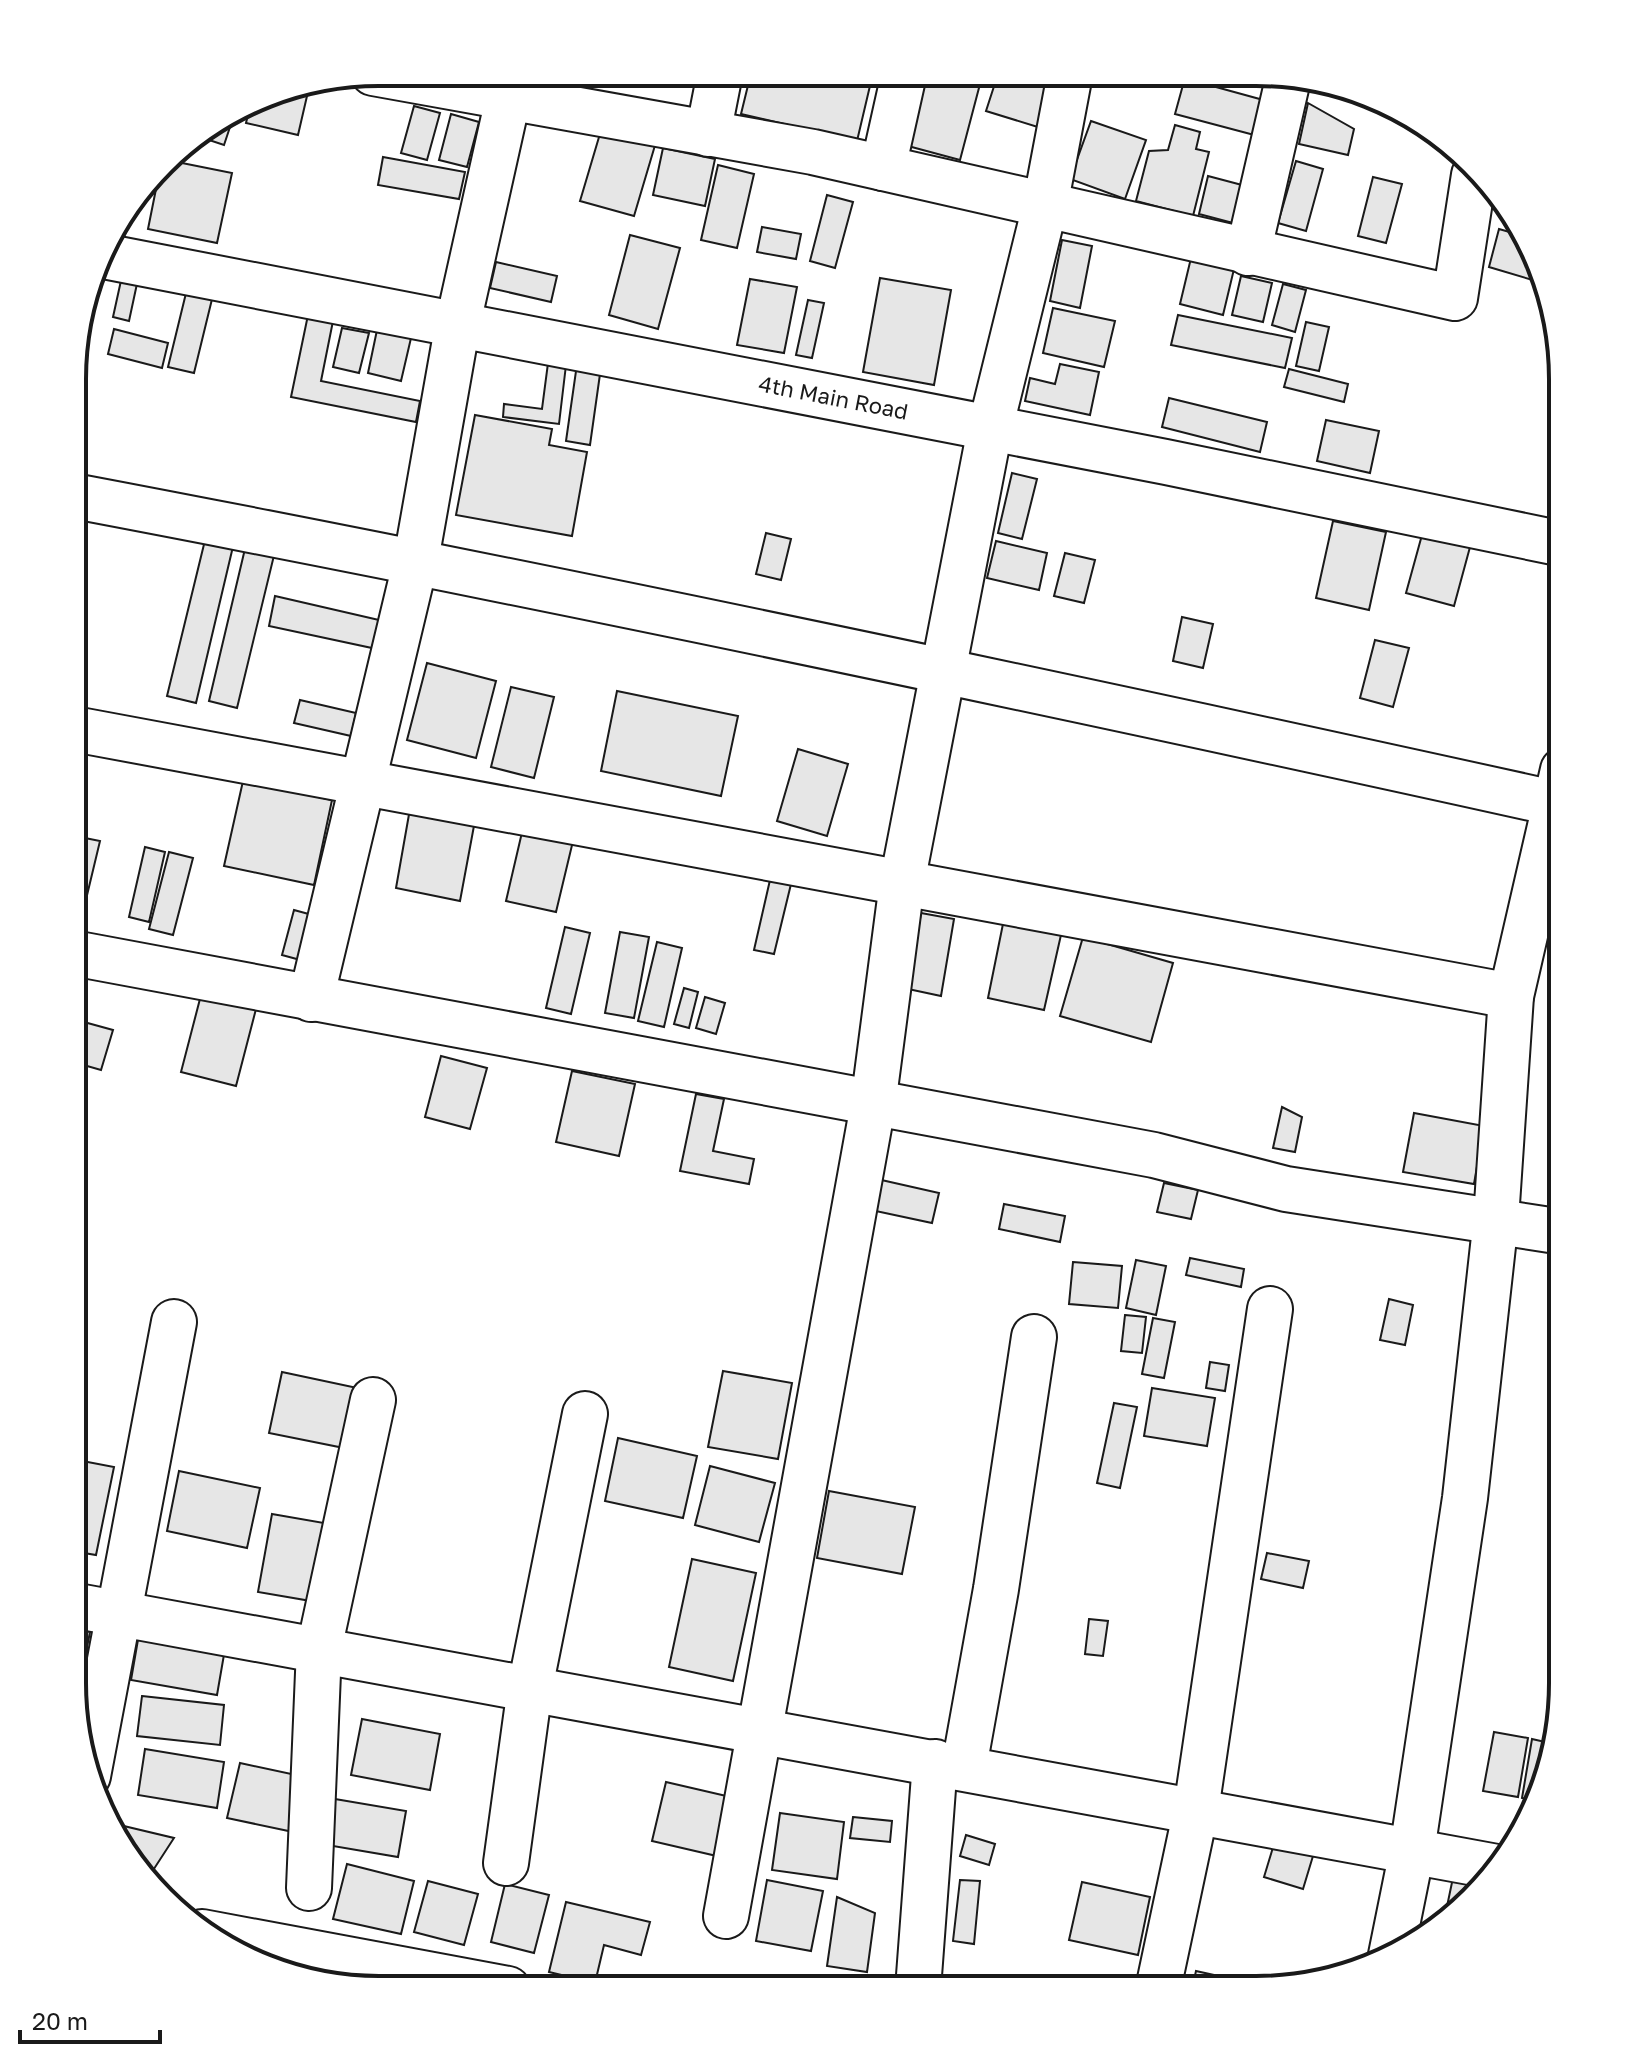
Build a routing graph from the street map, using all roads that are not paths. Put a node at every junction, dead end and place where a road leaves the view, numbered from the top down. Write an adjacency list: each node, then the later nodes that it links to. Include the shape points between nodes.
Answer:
1 (481, 86): 6 (street)
2 (717, 86): 7 (street)
3 (901, 86): 8 (street)
4 (1068, 86): 10 (street)
5 (1286, 88): 11 (street)
6 (537, 93): 7 (street); 13 (street)
7 (708, 134): 8 (street)
8 (883, 168): 10 (street)
9 (1473, 183): 11 (street, via 1455,298)
10 (1045, 206): 11 (street); 14 (street)
11 (1248, 253)
12 (112, 258): 13 (street, 4th Main Road)
13 (458, 323): 14 (street, 4th Main Road); 17 (street)
14 (990, 429): 16 (street, 4th Main Road); 18 (street)
15 (86, 498): 17 (street)
16 (1549, 541)
17 (416, 560): 18 (street); 20 (street)
18 (943, 669): 21 (street); 23 (street)
19 (86, 731): 20 (street)
20 (362, 782): 23 (street); 26 (street)
21 (1549, 785)
22 (1549, 834): 25 (street)
23 (902, 883): 25 (street); 27 (street)
24 (86, 956): 26 (street)
25 (1511, 996): 28 (street)
26 (311, 999): 27 (street)
27 (873, 1105): 28 (street, via 1154,1155 1286,1189); 39 (street)
28 (1496, 1219): 29 (street); 43 (street, via 1465,1498)
29 (1549, 1229)
30 (1270, 1309): 42 (street)
31 (174, 1322): 36 (street)
32 (1034, 1337): 41 (street, via 996,1589)
33 (373, 1400): 37 (street)
34 (585, 1414): 38 (street)
35 (86, 1608): 36 (street)
36 (120, 1614): 37 (street); 40 (street)
37 (319, 1649): 38 (street); 46 (street)
38 (530, 1688): 39 (street); 44 (street)
39 (761, 1730): 41 (street); 47 (street)
40 (94, 1748)
41 (950, 1764): 42 (street); 51 (street)
42 (1196, 1810): 43 (street); 52 (street)
43 (1412, 1851): 45 (street); 49 (street)
44 (506, 1863)
45 (1486, 1865)
46 (309, 1888)
47 (726, 1916)
48 (234, 1938): 50 (street)
49 (1394, 1942)
50 (438, 1976)
51 (920, 1976)
52 (1161, 1976)

